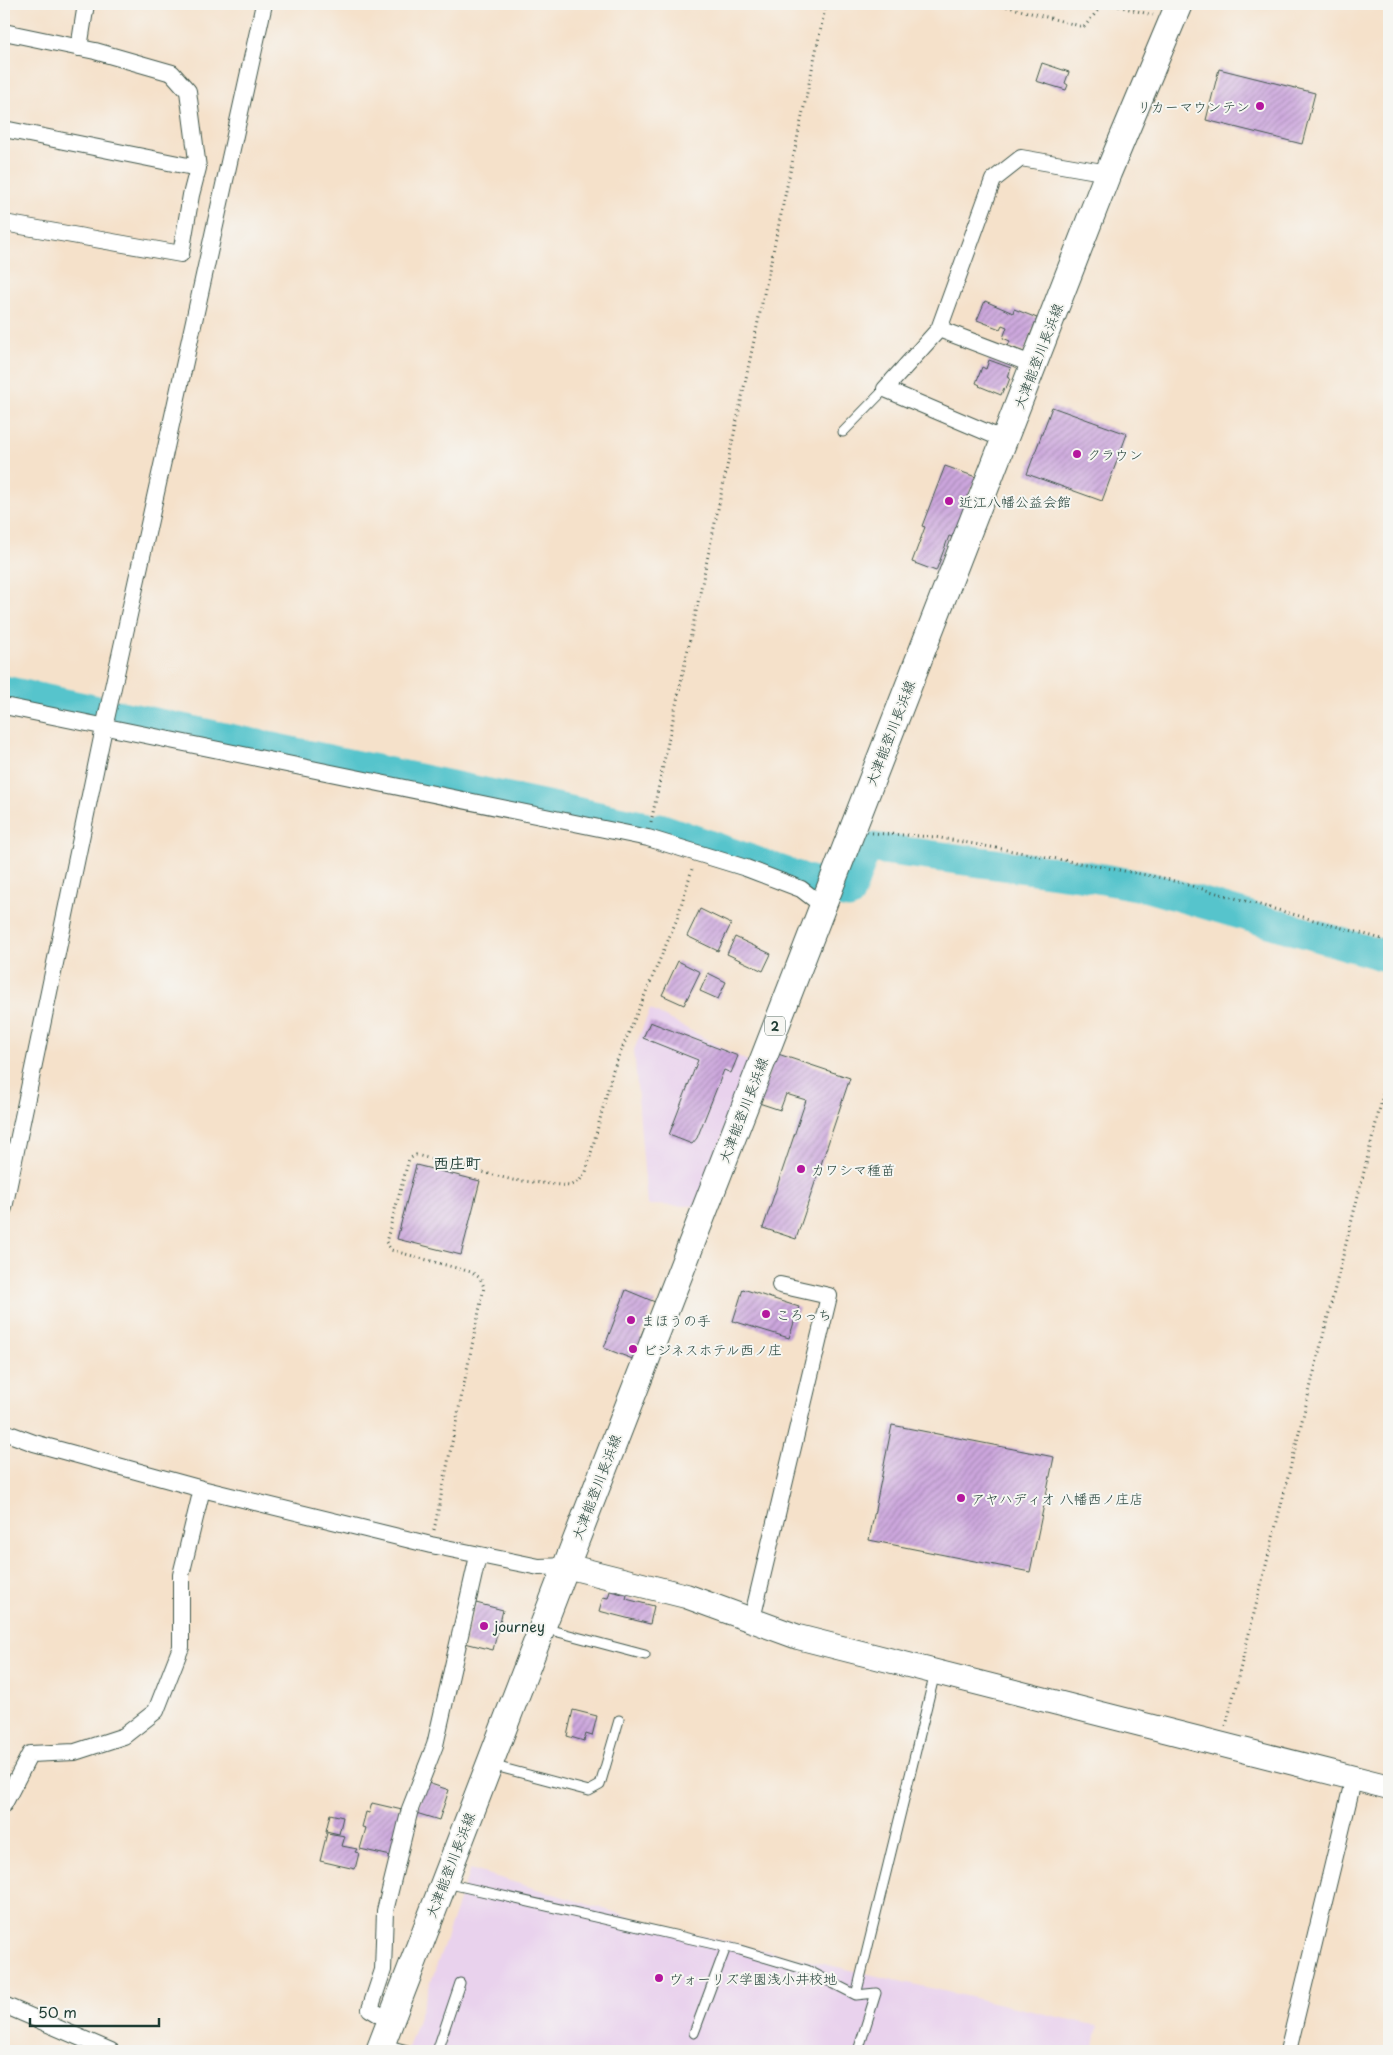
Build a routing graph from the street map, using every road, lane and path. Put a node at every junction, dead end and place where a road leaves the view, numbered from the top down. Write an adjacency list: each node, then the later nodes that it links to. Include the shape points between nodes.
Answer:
1 (86, 4): 9 (street)
2 (264, 4): 20 (street)
3 (826, 4): 22 (path)
4 (997, 4): 5 (path, via 1084,27)
5 (1103, 4)
6 (1109, 4): 7 (path)
7 (1176, 12): 12 (main road, 大津能登川長浜線 / 2)
8 (4, 32): 9 (street)
9 (79, 48): 11 (street, via 172,73 188,91)
10 (4, 129): 11 (street)
11 (198, 168): 13 (street, via 181,254)
12 (1108, 173): 14 (street, via 1021,158 993,180); 15 (main road, 大津能登川長浜線 / 2)
13 (4, 223)
14 (938, 329): 15 (street); 16 (street)
15 (1034, 365): 18 (main road, 大津能登川長浜線 / 2)
16 (885, 390): 17 (lane); 18 (street)
17 (842, 432)
18 (1006, 440): 21 (main road, 大津能登川長浜線 / 2)
19 (4, 706): 20 (street)
20 (104, 728): 22 (street); 27 (street)
21 (851, 832): 24 (main road, 大津能登川長浜線 / 2); 25 (path, via 935,837 1163,878)
22 (648, 838): 23 (street)
23 (697, 854): 24 (street, via 801,889); 31 (path, via 677,919 613,1070 586,1172 580,1180 570,1186 513,1180 416,1156 409,1159 386,1242 391,1250 471,1272 480,1278 484,1287)
24 (822, 905): 33 (main road, 大津能登川長浜線 / 2)
25 (1389, 941)
26 (1389, 1071): 39 (path)
27 (4, 1208)
28 (780, 1285): 34 (street, via 829,1296)
29 (4, 1432): 30 (street)
30 (202, 1489): 31 (street); 43 (street, via 181,1574 181,1646 156,1711 124,1736 75,1752 30,1754)
31 (431, 1545): 32 (street)
32 (478, 1556): 33 (street, via 539,1568); 50 (street, via 435,1745 410,1809 385,1911 382,1970 370,2009)
33 (566, 1566): 34 (street, via 686,1596); 35 (main road, 大津能登川長浜線 / 2)
34 (752, 1619): 37 (street, via 798,1636)
35 (542, 1628): 36 (lane); 40 (main road, 大津能登川長浜線 / 2)
36 (644, 1655)
37 (935, 1672): 39 (street); 47 (lane)
38 (619, 1720): 40 (lane, via 600,1785 589,1791)
39 (1222, 1743): 41 (street)
40 (489, 1764): 44 (main road, 大津能登川長浜線 / 2)
41 (1354, 1777): 42 (street); 55 (street)
42 (1389, 1787)
43 (4, 1804)
44 (443, 1882): 45 (lane); 50 (main road, 大津能登川長浜線 / 2)
45 (726, 1947): 47 (lane, via 807,1970); 49 (lane)
46 (460, 1983): 53 (lane)
47 (856, 1994): 54 (lane, via 876,1994)
48 (4, 2005): 51 (street)
49 (694, 2033)
50 (384, 2039): 52 (lane)
51 (112, 2051)
52 (411, 2051)
53 (437, 2051)
54 (858, 2051)
55 (1288, 2051)

